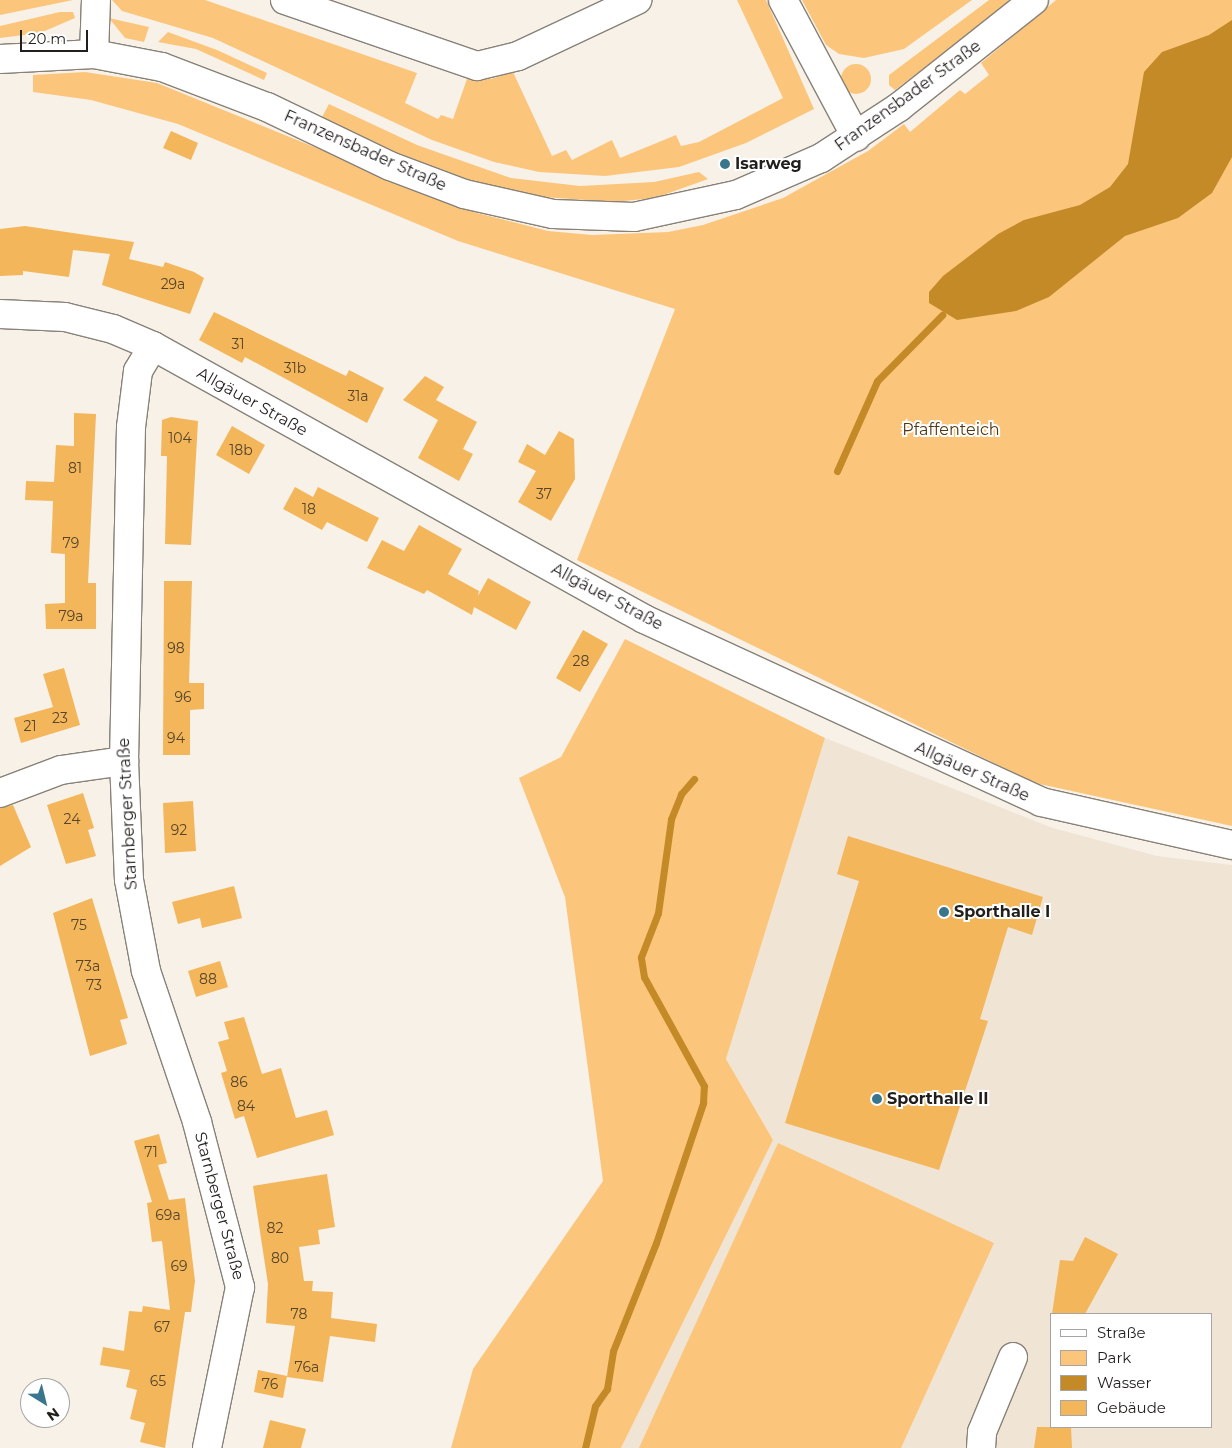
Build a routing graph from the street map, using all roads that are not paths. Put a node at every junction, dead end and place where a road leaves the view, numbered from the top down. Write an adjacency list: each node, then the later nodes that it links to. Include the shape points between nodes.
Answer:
1 (96, 0): 6 (street)
2 (285, 0): 3 (street, via 477,66 518,56)
3 (637, 0)
4 (783, 0): 8 (street)
5 (1034, 0): 8 (street, Franzensbader Straße)
6 (94, 54): 7 (street, Franzensbader Straße); 8 (street, Franzensbader Straße, via 162,67 223,90 464,194 553,214 634,217 701,206 786,176)
7 (0, 59)
8 (856, 137)
9 (0, 314): 10 (street, Allgäuer Straße, via 64,317 113,329)
10 (153, 346): 11 (street, Starnberger Straße, via 138,371 131,428); 13 (street, Allgäuer Straße, via 644,619 868,726 1041,802)
11 (124, 761): 12 (street, via 61,770); 15 (street, Starnberger Straße, via 128,880 146,971 197,1122 240,1286)
12 (0, 793)
13 (1232, 845)
14 (1014, 1357): 16 (street, via 982,1432)
15 (208, 1448)
16 (981, 1448)

